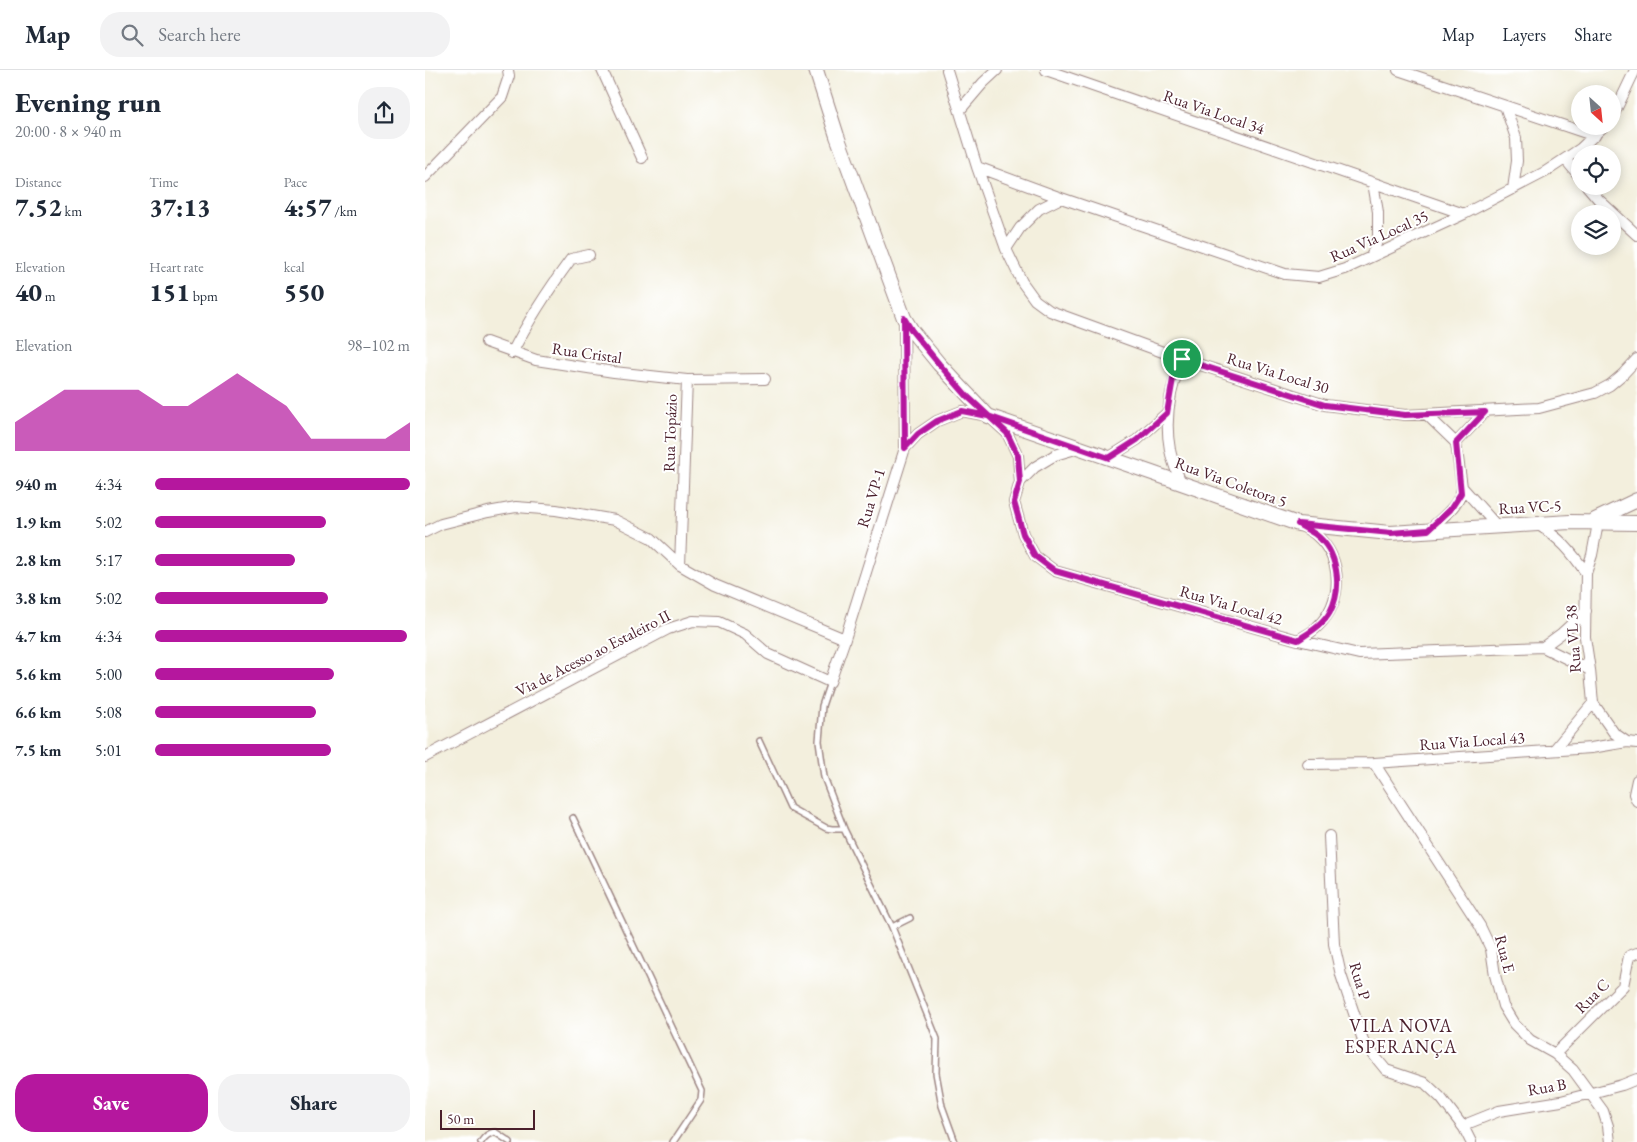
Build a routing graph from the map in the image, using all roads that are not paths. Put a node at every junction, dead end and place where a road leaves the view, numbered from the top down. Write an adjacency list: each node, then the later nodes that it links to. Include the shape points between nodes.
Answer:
1 (508, 70): 17 (street, via 502,97)
2 (603, 70): 13 (street)
3 (815, 70): 27 (street, Rua VP-1)
4 (947, 70): 11 (street, Rua Via Local 30)
5 (997, 70): 11 (street)
6 (1046, 70): 18 (street, Rua Via Local 34)
7 (1398, 70): 10 (street)
8 (1635, 70): 9 (street)
9 (1621, 99)
10 (1505, 106): 12 (street); 19 (street, via 1516,138)
11 (960, 110): 16 (street, Rua Via Local 30)
12 (1595, 136): 14 (street, Rua Via Local 35)
13 (642, 158)
14 (1565, 159): 15 (street); 19 (street, Rua Via Local 35)
15 (1571, 166)
16 (977, 167): 21 (street, Rua Via Local 35); 24 (street, Rua Via Local 30)
17 (425, 176)
18 (1373, 183): 22 (street, Rua Via Local 34); 26 (street, via 1378,240)
19 (1513, 189): 22 (street, Rua Via Local 35)
20 (1595, 195): 23 (street)
21 (1061, 198): 24 (street, via 1039,209 1020,228); 26 (street, Rua Via Local 35, via 1285,274 1319,278)
22 (1464, 214): 26 (street, Rua Via Local 35)
23 (1637, 235)
24 (1006, 249): 31 (street, Rua Via Local 30, via 1022,282 1035,300 1050,311)
25 (589, 255): 29 (street, via 571,259 544,296)
26 (1371, 257)
27 (904, 318): 37 (street, Rua Via Coletora 5, via 939,364); 39 (street, Rua VP-1)
28 (486, 342): 29 (street, Rua Cristal)
29 (512, 352): 33 (street, Rua Cristal, via 536,360)
30 (1637, 358): 34 (street, Rua Via Local 30, via 1616,379 1595,393 1539,408)
31 (1182, 359): 35 (street, via 1173,379); 36 (street, Rua Via Local 30, via 1325,405)
32 (765, 379): 33 (street, Rua Topázio)
33 (687, 380): 56 (street, Rua Topázio)
34 (1485, 412): 36 (street, Rua Via Local 30); 38 (street)
35 (1167, 413): 41 (street, via 1137,440); 43 (street, via 1170,451)
36 (1427, 415): 38 (street)
37 (988, 416): 39 (street, Rua Via Coletora 5, via 962,411 937,421); 40 (street, Rua Via Coletora 5); 42 (street, via 1007,433 1018,456)
38 (1456, 443): 44 (street)
39 (905, 448): 59 (street, Rua VP-1)
40 (1079, 448): 41 (street, Rua Via Coletora 5); 42 (street, via 1055,454)
41 (1109, 458): 43 (street, Rua Via Coletora 5)
42 (1020, 482): 60 (street, Rua Via Local 42, via 1014,502 1023,534 1035,556 1055,571)
43 (1181, 482): 50 (street, Rua Via Coletora 5)
44 (1461, 487): 52 (street); 54 (street, via 1461,493 1450,510)
45 (1637, 500): 48 (street, Rua VC-5)
46 (1637, 504): 47 (street)
47 (1637, 515)
48 (1596, 520): 49 (street, Rua VC-5); 51 (street, Rua VC-5); 57 (street, Rua VL 38)
49 (1637, 523)
50 (1298, 524): 54 (street, Rua Via Coletora 5, via 1391,533); 60 (street, via 1316,535 1330,551 1337,571 1337,592 1330,612 1316,629)
51 (1537, 524): 52 (street, Rua VC-5); 57 (street, via 1569,550)
52 (1497, 526): 53 (street, Rua VC-5)
53 (1471, 528): 54 (street, Rua Via Coletora 5)
54 (1428, 530)
55 (425, 532): 56 (street, via 441,524 516,507 556,510 615,520 651,538)
56 (680, 565): 59 (street, via 715,585)
57 (1586, 573): 58 (street, Rua VL 38)
58 (1585, 611): 61 (street); 62 (street, Rua VL 38)
59 (845, 640): 63 (street, Rua VP-1)
60 (1298, 640): 61 (street, Rua Via Local 42, via 1359,654)
61 (1543, 647): 62 (street, Rua Via Local 42)
62 (1590, 670): 64 (street, Rua VL 38)
63 (830, 682): 68 (street, Via de Acesso ao Estaleiro II, via 768,654 745,634 719,622 693,621 659,634); 74 (lane, Rua VP-1, via 822,706 819,741 823,777)
64 (1593, 703): 66 (street, via 1614,733); 67 (street)
65 (759, 741): 74 (lane, via 790,808 826,828)
66 (1632, 742): 67 (street, Rua Via Local 43)
67 (1553, 750): 69 (street, Rua Via Local 43)
68 (425, 757)
69 (1374, 763): 70 (street, Rua Via Local 43); 79 (street, Rua E, via 1481,926 1491,949 1503,1006 1514,1024 1530,1040)
70 (1308, 764)
71 (1637, 780): 72 (street, via 1634,794)
72 (1637, 801)
73 (573, 818): 85 (lane, via 702,1091 701,1100)
74 (844, 829): 77 (lane, Rua VP-1)
75 (1329, 836): 82 (street, Rua P, via 1334,944 1364,1043 1386,1070 1425,1083 1441,1098)
76 (910, 918): 77 (lane)
77 (893, 927): 86 (lane, Rua VP-1, via 937,1039 935,1073 941,1106)
78 (1637, 952): 79 (street, Rua C, via 1629,956 1623,986)
79 (1555, 1054): 81 (street, Rua E)
80 (1637, 1079): 81 (street, Rua B)
81 (1591, 1093): 82 (street, Rua B, via 1499,1111); 88 (street, Rua E, via 1603,1111)
82 (1463, 1128): 87 (street, Rua P)
83 (481, 1142): 84 (lane, via 495,1132)
84 (511, 1142)
85 (673, 1142)
86 (955, 1142)
87 (1471, 1142)
88 (1610, 1142)

